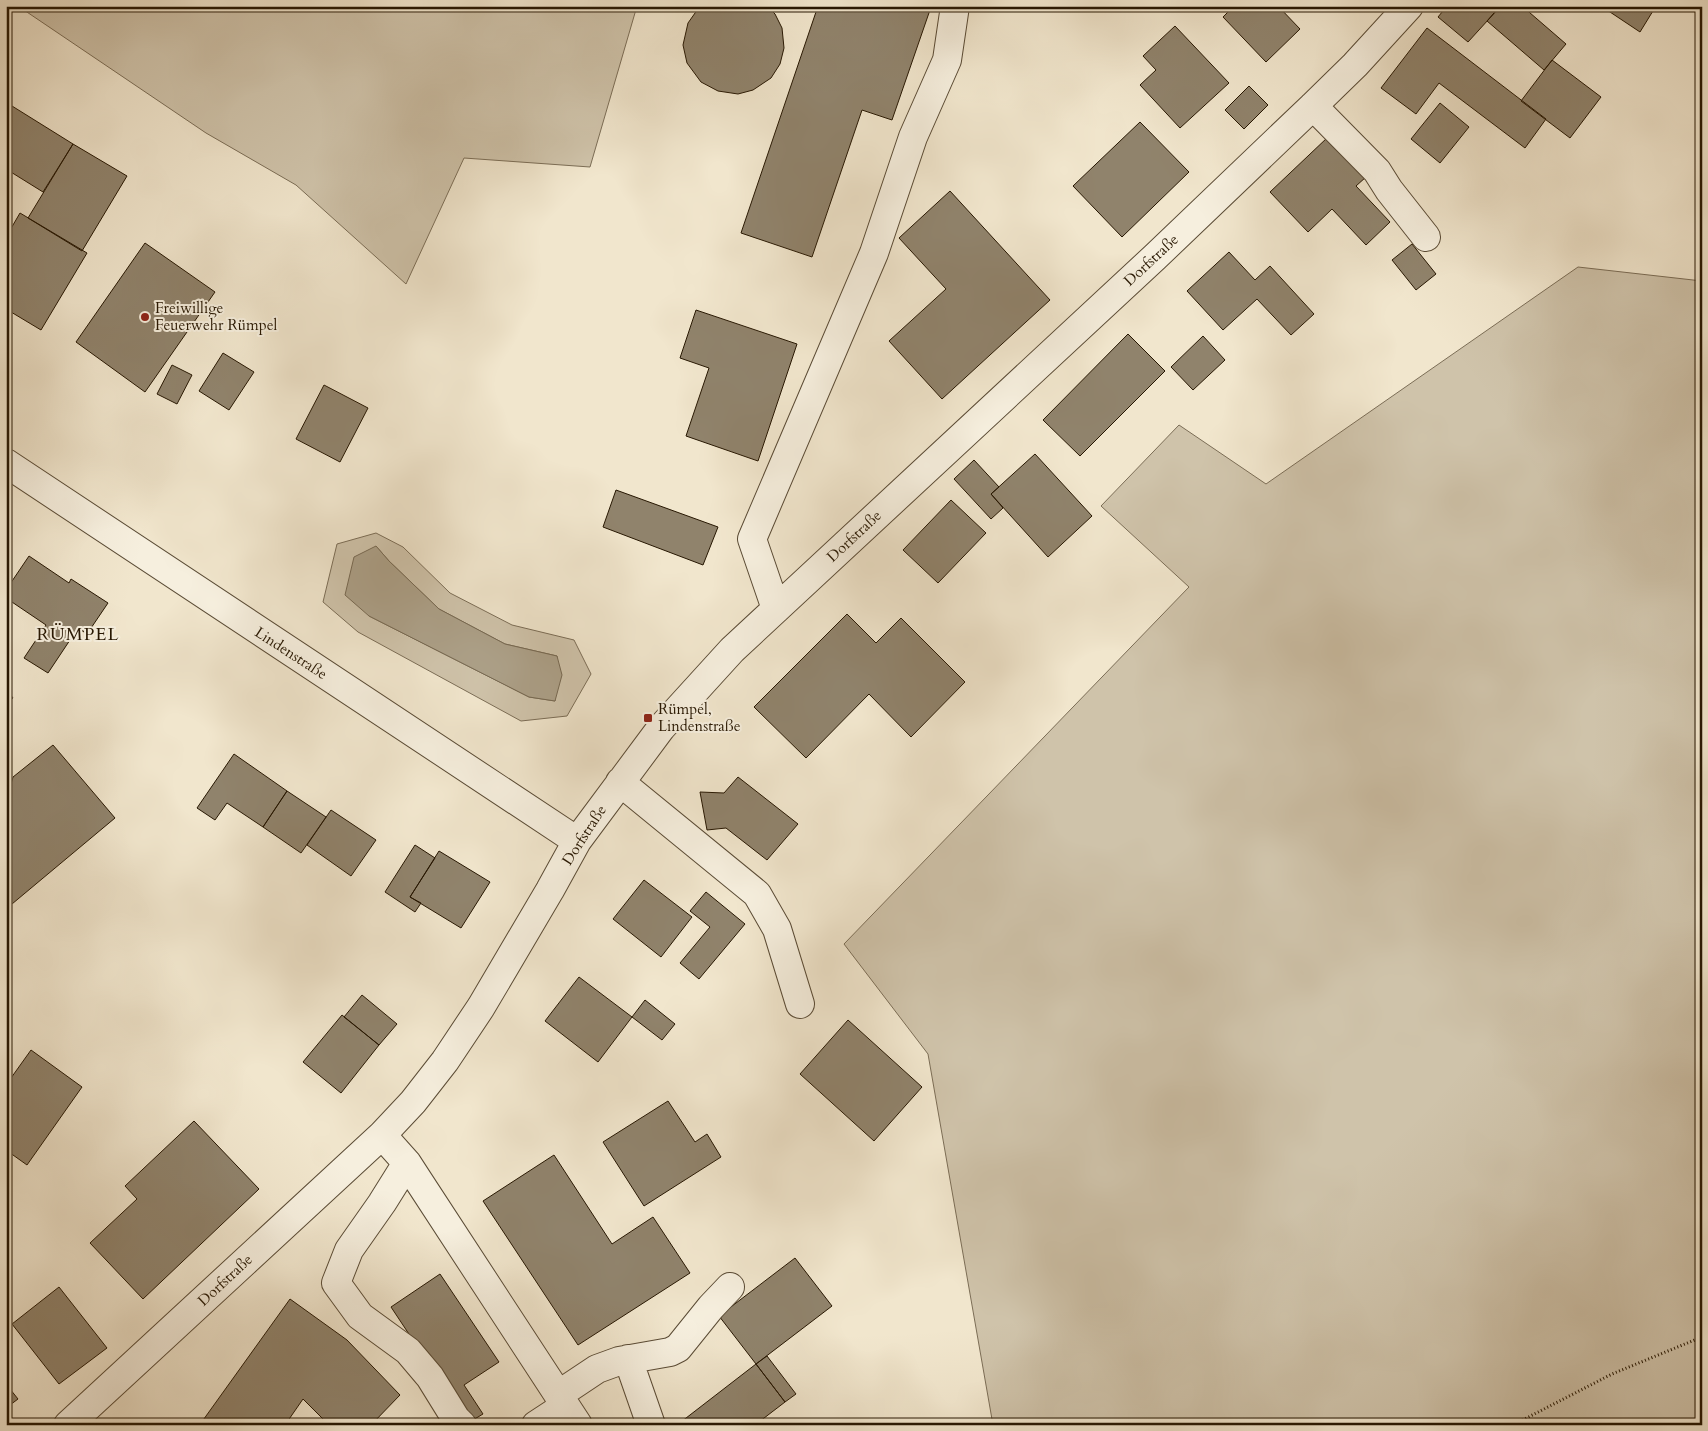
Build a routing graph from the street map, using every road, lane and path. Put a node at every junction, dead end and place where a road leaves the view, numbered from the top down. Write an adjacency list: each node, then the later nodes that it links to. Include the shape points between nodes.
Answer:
1 (955, 6): 6 (street, via 947,60 913,138 874,254 752,539)
2 (1409, 6): 3 (street, Dorfstraße)
3 (1314, 106): 4 (street, via 1377,171); 6 (street, Dorfstraße)
4 (1426, 237)
5 (6, 463): 8 (street, Lindenstraße)
6 (776, 609): 7 (street, Dorfstraße, via 732,650 661,728)
7 (620, 782): 8 (street, Dorfstraße); 9 (street, via 757,894 777,929)
8 (577, 841): 10 (street, Dorfstraße, via 481,1007 413,1102)
9 (800, 1004)
10 (382, 1135): 11 (street); 16 (street, Dorfstraße)
11 (407, 1164): 15 (street); 17 (street, via 349,1250 336,1283 360,1316 408,1351)
12 (730, 1287): 14 (street, via 678,1348)
13 (1702, 1337): 20 (path, via 1612,1374)
14 (628, 1360): 15 (street, via 597,1369); 19 (street)
15 (567, 1408): 18 (street)
16 (68, 1425)
17 (462, 1425)
18 (536, 1425)
19 (651, 1425)
20 (1514, 1425)

